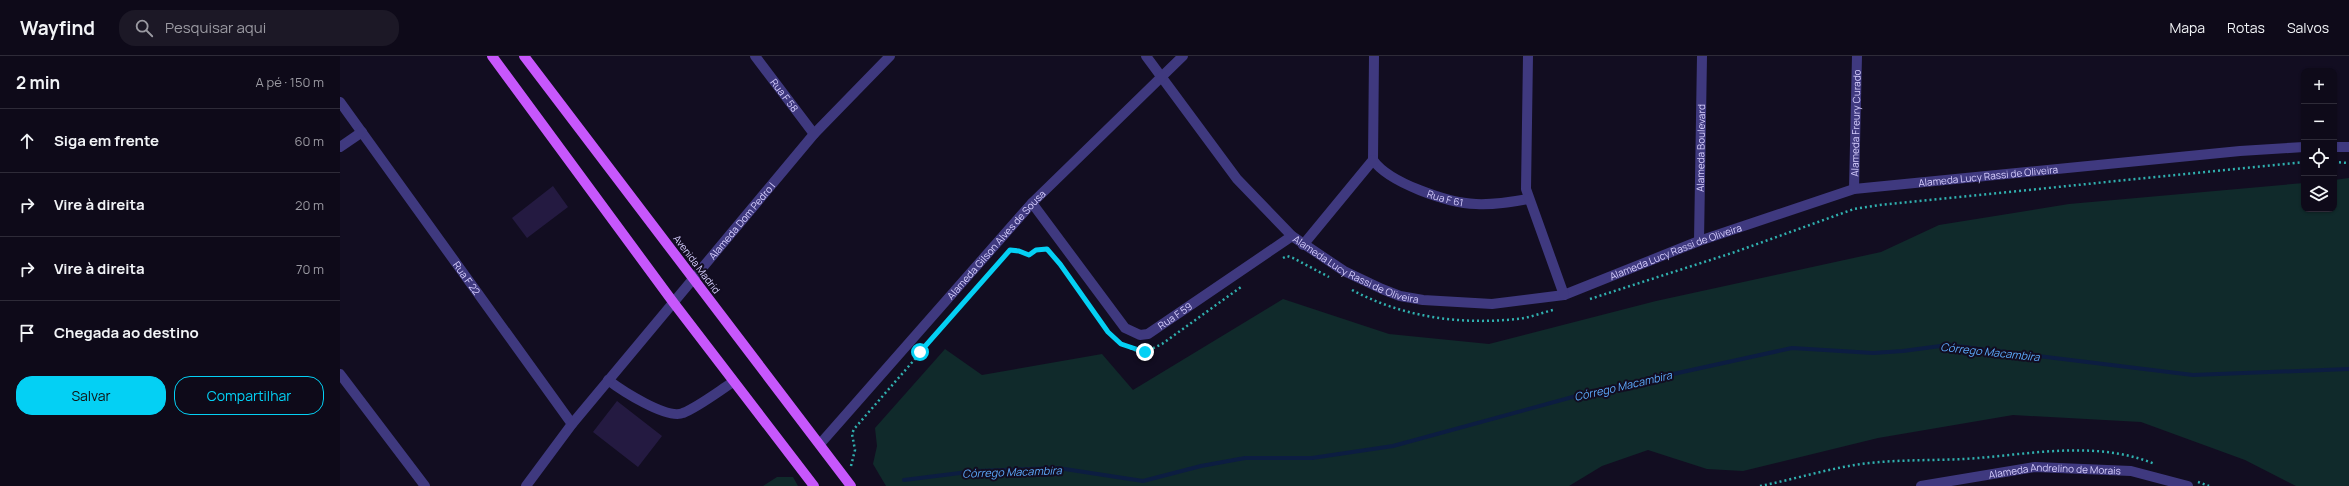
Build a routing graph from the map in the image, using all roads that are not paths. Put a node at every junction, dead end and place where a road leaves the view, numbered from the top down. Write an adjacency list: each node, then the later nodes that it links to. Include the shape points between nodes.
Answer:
1 (492, 56): 28 (main road)
2 (524, 56): 26 (main road, Avenida Madrid)
3 (754, 56): 14 (street, Rua F 58)
4 (890, 56): 14 (street, Alameda Dom Pedro I)
5 (1146, 56): 11 (street, Alameda Lucy Rassi de Oliveira)
6 (1183, 56): 11 (street, Alameda Gilson Alves de Sousa)
7 (1374, 56): 19 (street)
8 (1528, 56): 21 (street)
9 (1702, 56): 24 (street, Alameda Boulevard)
10 (1857, 56): 20 (street, Alameda Freury Curado)
11 (1161, 76): 22 (street, Alameda Gilson Alves de Sousa); 23 (street, Alameda Lucy Rassi de Oliveira, via 1237,179)
12 (340, 102): 13 (street, Rua F 22)
13 (362, 132): 15 (street); 32 (street, Rua F 22)
14 (814, 134): 26 (street, Alameda Dom Pedro I)
15 (340, 147)
16 (2301, 147): 20 (street, Alameda Lucy Rassi de Oliveira)
17 (2337, 147): 18 (street)
18 (2349, 147)
19 (1373, 160): 21 (street, Rua F 61, via 1381,170 1398,180 1440,196 1475,204 1502,204); 25 (street)
20 (1854, 189): 24 (street, Alameda Lucy Rassi de Oliveira)
21 (1528, 198): 27 (street)
22 (1032, 203): 23 (street, Rua F 59, via 1125,328 1140,335 1148,334); 33 (street, Alameda Gilson Alves de Sousa)
23 (1292, 236): 25 (street, Alameda Lucy Rassi de Oliveira)
24 (1699, 241): 27 (street, Alameda Lucy Rassi de Oliveira)
25 (1303, 245): 27 (street, Alameda Lucy Rassi de Oliveira, via 1344,271 1400,296 1422,300 1492,304)
26 (693, 279): 28 (street, Alameda Dom Pedro I); 33 (main road, Avenida Madrid)
27 (1564, 294)
28 (673, 302): 30 (street, Alameda Dom Pedro I); 31 (main road)
29 (340, 374): 35 (street)
30 (608, 380): 31 (street, via 630,396 669,413 682,414); 32 (street, Alameda Dom Pedro I)
31 (733, 382): 37 (main road)
32 (572, 424): 36 (street, Alameda Dom Pedro I)
33 (820, 444): 38 (main road, Avenida Madrid)
34 (1943, 484): 39 (street, Alameda Andrelino de Morais); 40 (street, Alameda Andrelino de Morais, via 2035,467 2131,472)
35 (425, 486)
36 (526, 486)
37 (814, 486)
38 (851, 486)
39 (1921, 486)
40 (2188, 486)

